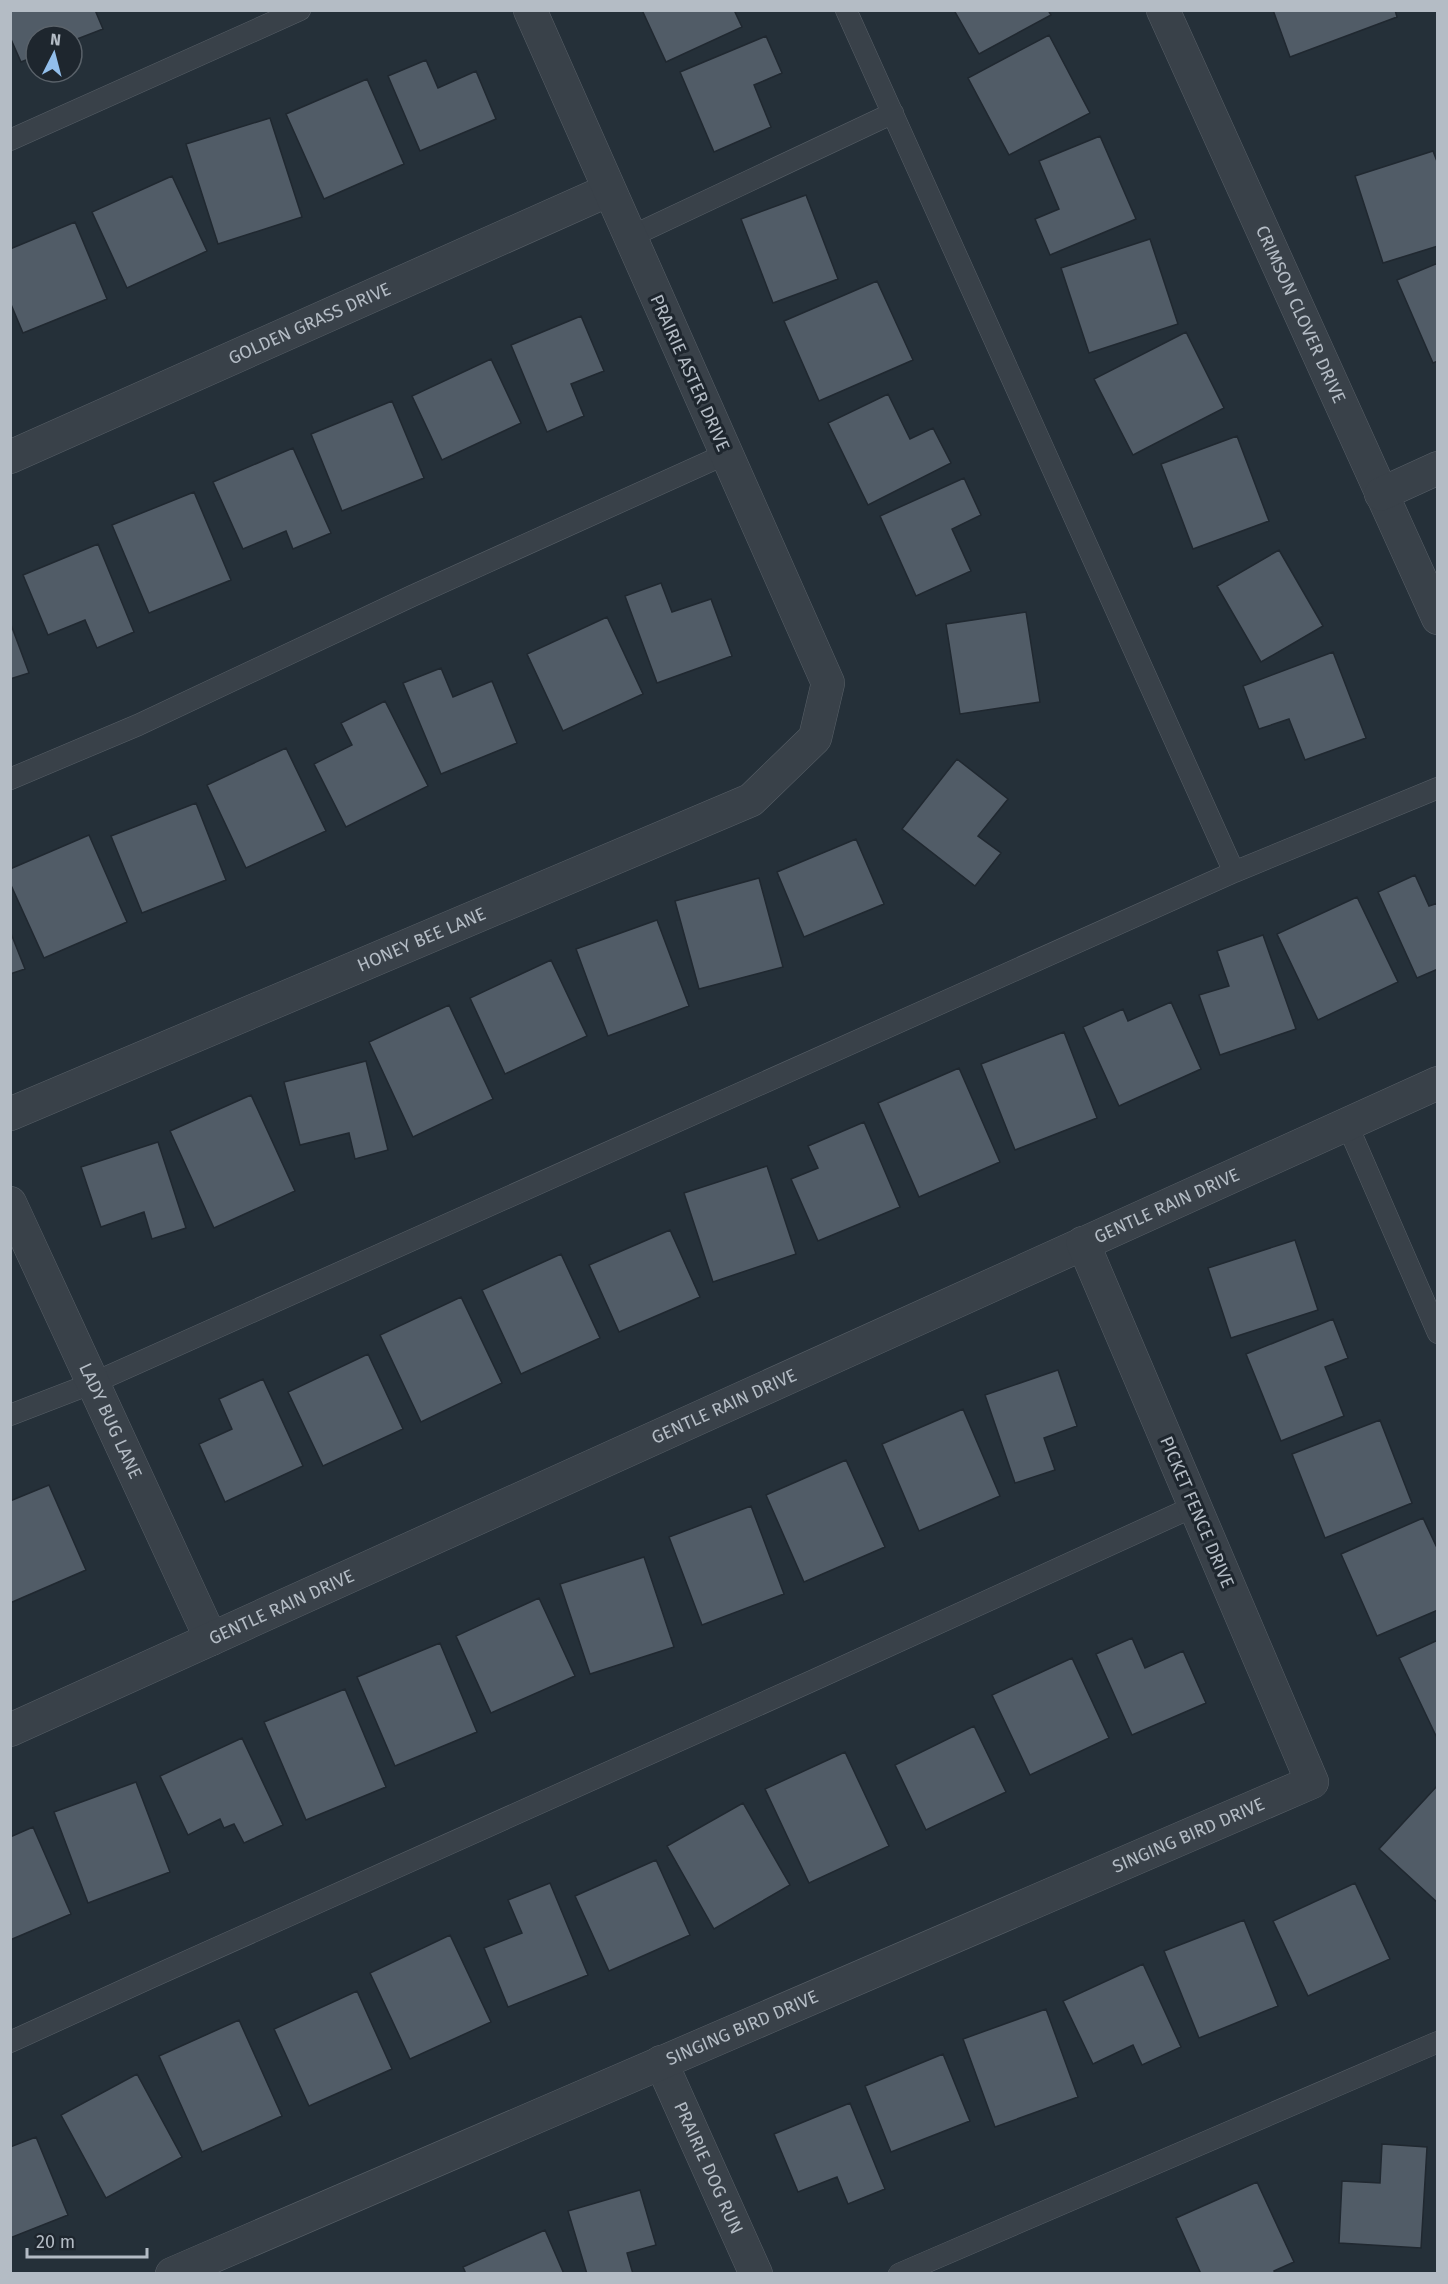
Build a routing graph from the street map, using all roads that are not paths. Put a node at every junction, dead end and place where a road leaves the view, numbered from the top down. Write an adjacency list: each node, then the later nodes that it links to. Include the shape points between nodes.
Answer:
1 (300, 10): 6 (lane)
2 (530, 10): 7 (street, PRAIRIE ASTER DRIVE)
3 (846, 10): 5 (lane)
4 (1163, 10): 12 (street, CRIMSON CLOVER DRIVE)
5 (893, 113): 8 (lane); 17 (lane)
6 (10, 140)
7 (609, 190): 8 (street, PRAIRIE ASTER DRIVE); 10 (street, GOLDEN GRASS DRIVE)
8 (630, 237): 9 (street, PRAIRIE ASTER DRIVE)
9 (726, 454): 14 (street, PRAIRIE ASTER DRIVE, via 828,683); 15 (lane, via 138,725)
10 (10, 457)
11 (1437, 468): 12 (street)
12 (1381, 494): 13 (street, CRIMSON CLOVER DRIVE)
13 (1437, 618)
14 (815, 738): 19 (street, HONEY BEE LANE, via 751,800)
15 (10, 779)
16 (1437, 788): 17 (lane)
17 (1234, 872): 24 (lane)
18 (1437, 1083): 20 (street, GENTLE RAIN DRIVE)
19 (10, 1114)
20 (1347, 1124): 22 (street, GENTLE RAIN DRIVE); 23 (lane)
21 (10, 1203): 24 (street, LADY BUG LANE)
22 (1083, 1243): 26 (street, PICKET FENCE DRIVE); 27 (street, GENTLE RAIN DRIVE)
23 (1437, 1333)
24 (93, 1383): 25 (lane); 27 (street, LADY BUG LANE)
25 (10, 1415)
26 (1195, 1506): 29 (street, PICKET FENCE DRIVE); 30 (lane)
27 (211, 1639): 28 (street, GENTLE RAIN DRIVE)
28 (10, 1730)
29 (1312, 1782): 32 (street, SINGING BIRD DRIVE)
30 (10, 2042)
31 (1437, 2042): 35 (lane)
32 (662, 2062): 33 (street, SINGING BIRD DRIVE); 34 (street, PRAIRIE DOG RUN)
33 (172, 2274)
34 (756, 2274)
35 (899, 2274)

